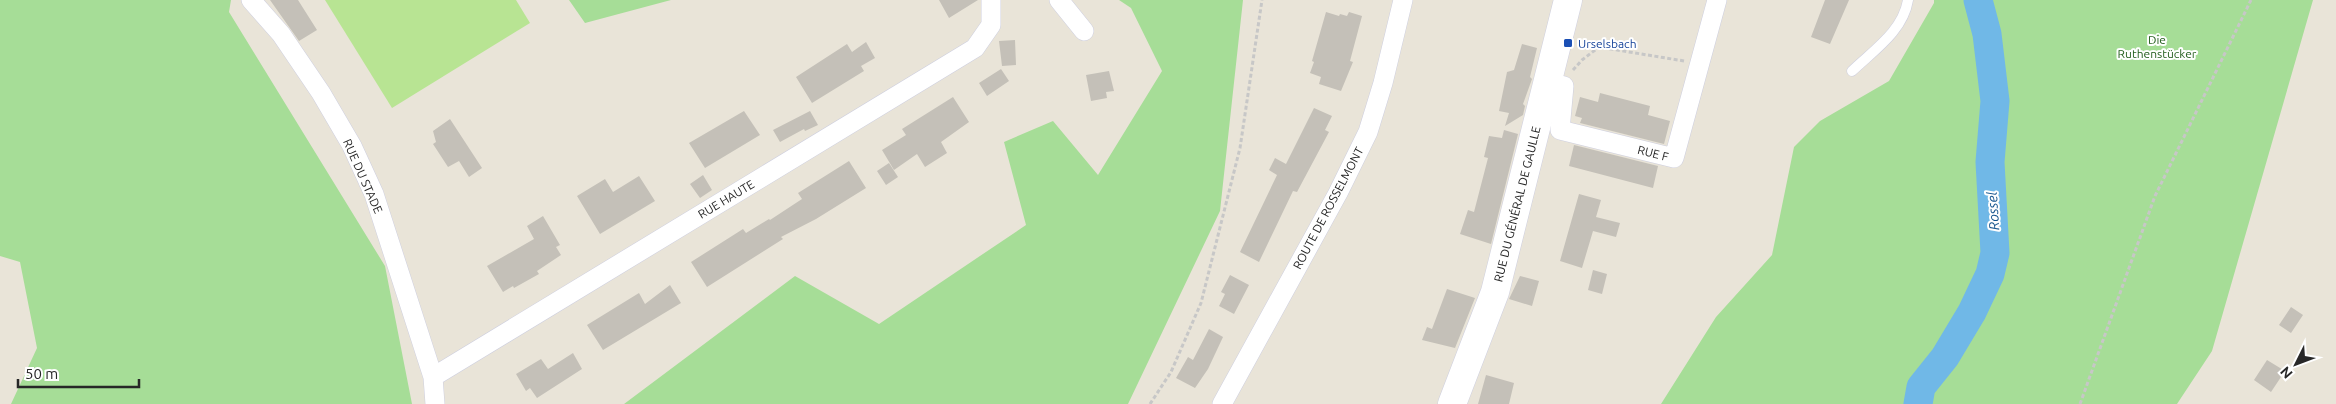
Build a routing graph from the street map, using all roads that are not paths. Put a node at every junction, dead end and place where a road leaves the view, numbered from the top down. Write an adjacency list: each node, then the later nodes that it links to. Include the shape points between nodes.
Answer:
1 (251, 0): 11 (street, RUE DU STADE, via 281,34 352,146 374,194)
2 (991, 0): 11 (street, RUE HAUTE, via 992,25 974,48)
3 (1058, 0): 8 (street)
4 (1403, 0): 13 (street, ROUTE DE ROSSELMONT, via 1368,132)
5 (1568, 0): 10 (main road, RUE DU GÉNÉRAL DE GAULLE)
6 (1717, 0): 10 (street, RUE F, via 1674,158 1560,130)
7 (1908, 0): 9 (lane, via 1903,18 1893,32)
8 (1084, 31)
9 (1852, 71)
10 (1556, 84): 14 (main road, RUE DU GÉNÉRAL DE GAULLE, via 1495,292)
11 (433, 378): 12 (street, RUE DU STADE)
12 (435, 404)
13 (1222, 404)
14 (1452, 404)

